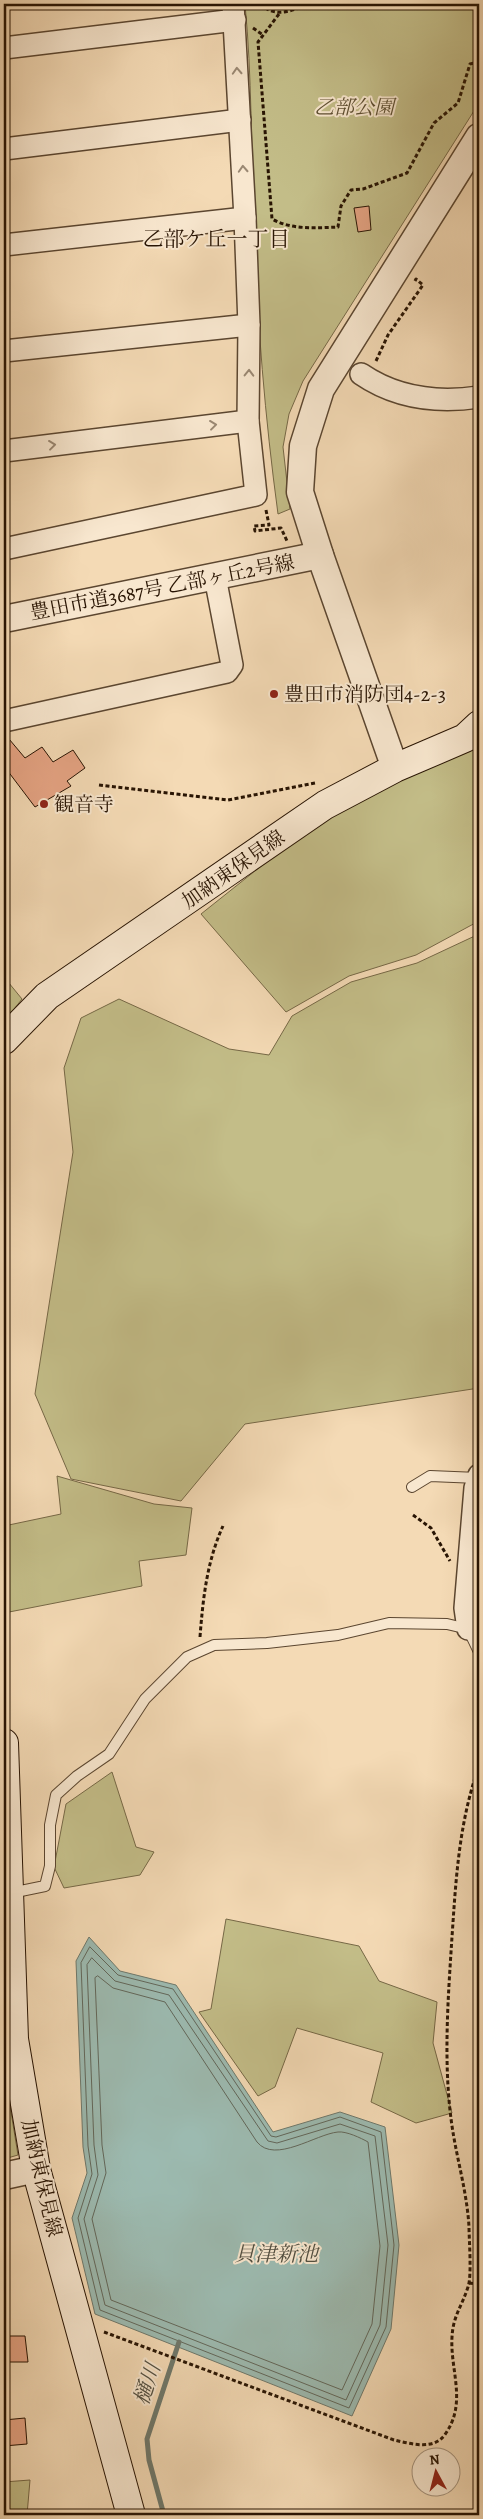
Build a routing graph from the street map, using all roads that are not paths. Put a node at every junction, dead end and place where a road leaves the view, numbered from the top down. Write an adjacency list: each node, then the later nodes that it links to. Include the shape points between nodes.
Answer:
1 (234, 12): 2 (street); 3 (street, one-way to 1)
2 (4, 48)
3 (240, 120): 5 (street); 6 (street, one-way to 3)
4 (479, 137): 15 (street, via 322,389 304,446 300,492)
5 (4, 149)
6 (245, 218): 7 (street); 8 (street)
7 (4, 245)
8 (249, 325): 9 (street); 12 (street, one-way to 8)
9 (4, 351)
10 (364, 376): 11 (street, via 404,395 451,401)
11 (479, 396)
12 (248, 421): 13 (street, one-way to 12); 14 (street, via 256,495)
13 (4, 451)
14 (4, 550)
15 (320, 555): 16 (street, 豊田市道3687号 乙部ヶ丘2号線); 20 (street)
16 (215, 577): 17 (street, 豊田市道3687号 乙部ヶ丘2号線); 18 (street, via 232,665 227,672)
17 (4, 619)
18 (4, 721)
19 (479, 725): 20 (main road, 加納東保見線, via 465,738)
20 (396, 768): 21 (main road, 加納東保見線, via 326,805 47,996)
21 (4, 1040)
22 (479, 1477): 23 (lane, via 430,1476); 24 (street, via 475,1488 466,1587)
23 (412, 1487)
24 (468, 1629): 25 (lane); 27 (lane, via 447,1624 389,1623 338,1635 214,1645 187,1657 145,1699 109,1754 56,1795 50,1825 50,1866 45,1886)
25 (479, 1652)
26 (4, 1743): 27 (main road, 加納東保見線)
27 (10, 1893): 28 (main road, 加納東保見線, via 14,2039)
28 (36, 2169): 29 (street); 30 (main road, 加納東保見線)
29 (4, 2176)
30 (131, 2515)

